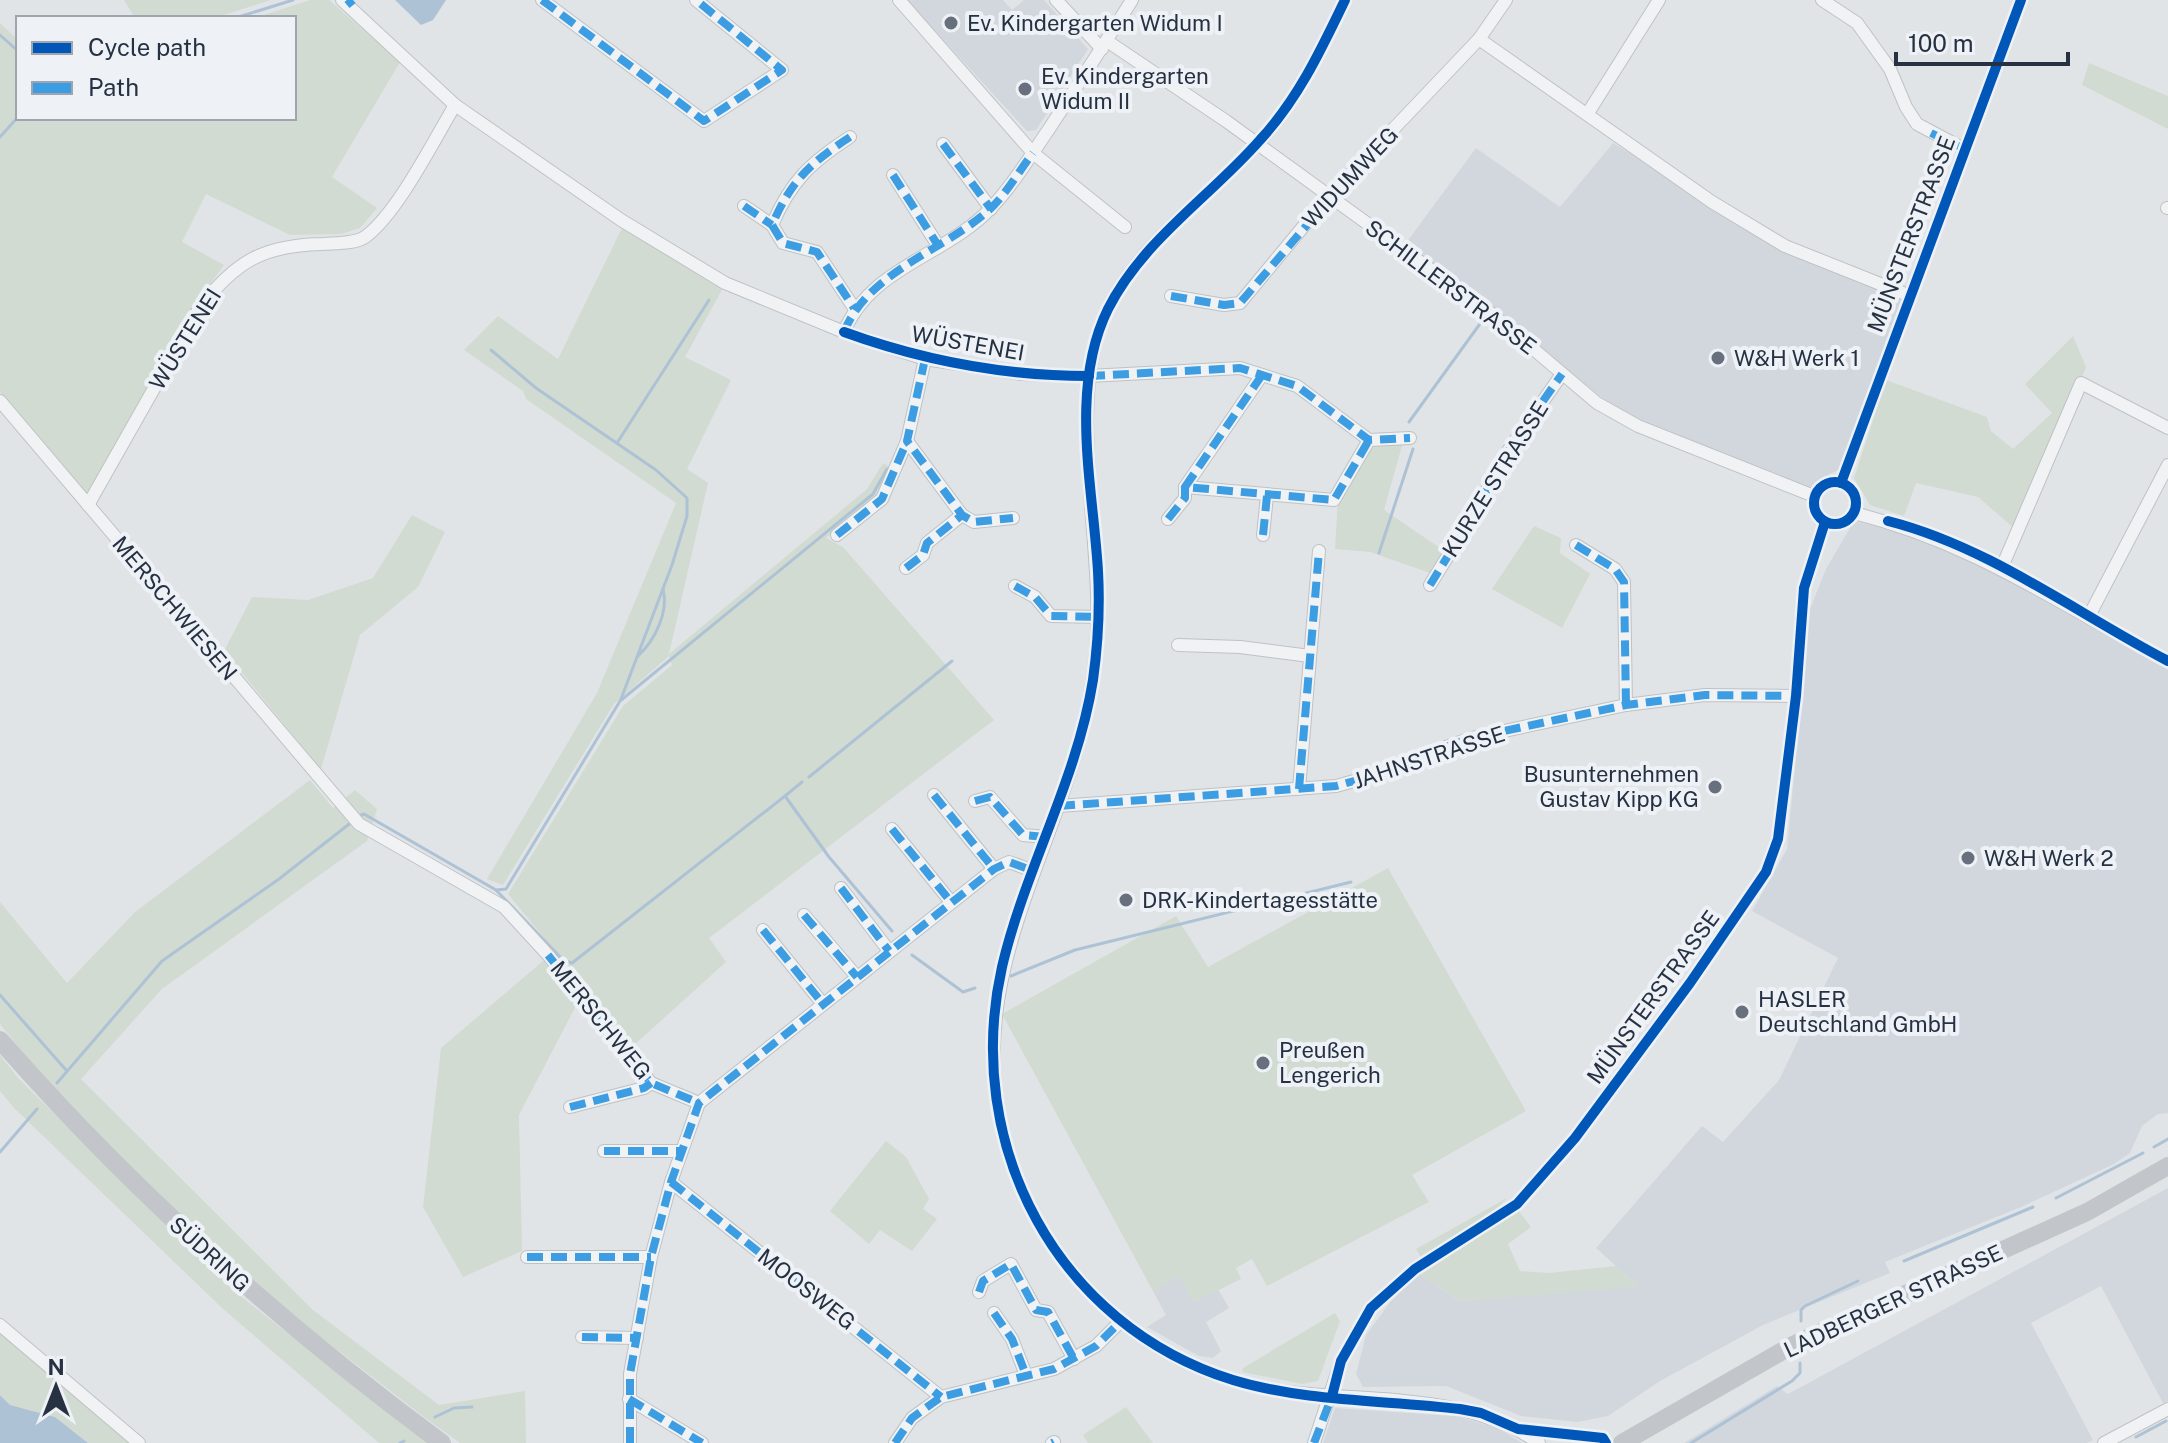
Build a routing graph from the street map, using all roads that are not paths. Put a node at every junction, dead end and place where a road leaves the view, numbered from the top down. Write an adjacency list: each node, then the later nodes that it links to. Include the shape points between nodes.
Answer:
1 (542, 0): 2 (street, via 704,121 782,70)
2 (696, 0)
3 (899, 0): 20 (street)
4 (1056, 0): 13 (street, SCHILLERSTRASSE)
5 (1132, 0): 13 (street)
6 (1345, 0): 18 (street, via 1306,78)
7 (1506, 0): 12 (street, WIDUMWEG)
8 (1659, 0): 15 (street)
9 (1822, 0): 19 (street, via 1857,23 1890,69 1917,124)
10 (2021, 0): 19 (street, MÜNSTERSTRASSE)
11 (347, 2): 14 (street, WÜSTENEI)
12 (1479, 39): 15 (street); 22 (street, WIDUMWEG)
13 (1104, 45): 18 (street, SCHILLERSTRASSE); 20 (street)
14 (455, 105): 31 (street, WÜSTENEI, via 680,258 725,283); 46 (street, WÜSTENEI, via 396,201 364,238 287,244 236,268 215,288)
15 (1588, 113): 28 (street, via 1712,202 1785,246)
16 (850, 137): 25 (street, via 810,163 802,180 786,191)
17 (943, 144): 24 (street)
18 (1257, 144): 22 (street, SCHILLERSTRASSE); 35 (street, via 1132,270 1107,312)
19 (1964, 149): 28 (street, MÜNSTERSTRASSE)
20 (1033, 153): 24 (street); 26 (street)
21 (893, 175): 27 (street)
22 (1331, 197): 29 (street, WIDUMWEG, via 1240,303); 33 (street, SCHILLERSTRASSE, via 1492,314)
23 (744, 206): 25 (street)
24 (991, 209): 27 (street)
25 (772, 225): 30 (street, via 783,243 817,252)
26 (1125, 227)
27 (939, 247): 30 (street, via 873,288)
28 (1908, 295): 42 (street, MÜNSTERSTRASSE)
29 (1171, 296)
30 (854, 308): 31 (street)
31 (844, 332): 32 (street, WÜSTENEI)
32 (925, 359): 35 (street, WÜSTENEI, via 1021,374); 40 (street)
33 (1562, 374): 45 (street, SCHILLERSTRASSE, via 1597,403 1638,426); 58 (street, KURZE STRASSE, via 1501,461)
34 (1262, 375): 35 (street, WÜSTENEI, via 1240,368); 39 (street, WÜSTENEI, via 1297,386); 43 (street)
35 (1089, 376): 61 (street)
36 (0, 401): 46 (street, MERSCHWIESEN)
37 (2168, 428): 56 (street, via 2081,383)
38 (1410, 438): 39 (street)
39 (1369, 440): 44 (street, via 1334,500)
40 (907, 441): 48 (street); 52 (street, via 882,499)
41 (2168, 465): 60 (street)
42 (1841, 483): 45 (street, via 1824,485); 47 (street, via 1854,495)
43 (1185, 487): 44 (street); 50 (street, via 1185,498)
44 (1267, 496): 53 (street)
45 (1814, 496): 51 (street, via 1815,511)
46 (88, 505): 80 (street, MERSCHWIESEN, via 355,819 504,907)
47 (1854, 513): 51 (street, via 1841,524); 56 (street, via 1909,527)
48 (962, 515): 49 (street, via 974,522); 57 (street)
49 (1013, 518)
50 (1168, 519)
51 (1825, 522): 65 (street, MÜNSTERSTRASSE, via 1804,588)
52 (837, 535)
53 (1263, 535)
54 (1576, 545): 66 (street, via 1615,569 1624,582)
55 (1319, 551): 63 (street)
56 (2002, 567): 60 (street)
57 (906, 568)
58 (1430, 585)
59 (1015, 586): 61 (street, via 1035,597 1051,616)
60 (2089, 616): 64 (street)
61 (1099, 617): 70 (street, via 1089,698)
62 (1178, 645): 63 (street)
63 (1310, 656): 67 (street)
64 (2168, 661)
65 (1796, 696): 66 (street, JAHNSTRASSE, via 1705,695); 101 (street, MÜNSTERSTRASSE, via 1778,839 1766,872 1593,1114 1517,1204 1415,1269 1371,1308 1341,1361)
66 (1626, 705): 67 (street, JAHNSTRASSE, via 1471,738 1371,779)
67 (1299, 789): 70 (street, JAHNSTRASSE)
68 (934, 795): 73 (street)
69 (975, 801): 72 (street, via 990,797 1023,835)
70 (1059, 806): 72 (street)
71 (892, 829): 76 (street)
72 (1046, 837): 74 (street)
73 (994, 869): 74 (street, via 1009,862); 76 (street)
74 (1034, 871): 95 (street, via 994,1010 993,1076 1000,1125 1035,1218 1073,1273)
75 (841, 888): 79 (street)
76 (951, 902): 79 (street)
77 (804, 915): 81 (street)
78 (763, 930): 82 (street)
79 (889, 951): 81 (street)
80 (548, 955): 84 (street, MERSCHWEG)
81 (857, 977): 82 (street)
82 (823, 1004): 85 (street)
83 (0, 1040): 106 (main road, SÜDRING, via 191,1239 293,1328)
84 (651, 1083): 85 (street, MERSCHWEG); 86 (street)
85 (699, 1103): 88 (street)
86 (570, 1107)
87 (604, 1151): 88 (street)
88 (681, 1151): 90 (street)
89 (2168, 1166): 112 (main road, LADBERGER STRASSE, via 2087,1212 1793,1345)
90 (671, 1182): 92 (street); 102 (street, MOOSWEG)
91 (527, 1257): 92 (street)
92 (651, 1257): 98 (street)
93 (979, 1292): 99 (street, via 983,1281 1011,1264 1036,1310 1048,1312)
94 (994, 1313): 100 (street, via 1012,1339)
95 (1121, 1321): 99 (street); 101 (street, via 1209,1371 1263,1388)
96 (0, 1325): 105 (street)
97 (582, 1337): 98 (street)
98 (637, 1338): 103 (street)
99 (1074, 1359): 100 (street)
100 (1026, 1375): 102 (street)
101 (1332, 1396): 110 (street, MÜNSTERSTRASSE); 111 (street, via 1481,1413)
102 (941, 1397): 109 (street, via 912,1418)
103 (629, 1399): 107 (street); 108 (street)
104 (2168, 1409): 113 (street)
105 (139, 1443)
106 (442, 1443)
107 (630, 1443)
108 (702, 1443)
109 (895, 1443)
110 (1314, 1443)
111 (1539, 1443)
112 (1622, 1443)
113 (2104, 1443)

